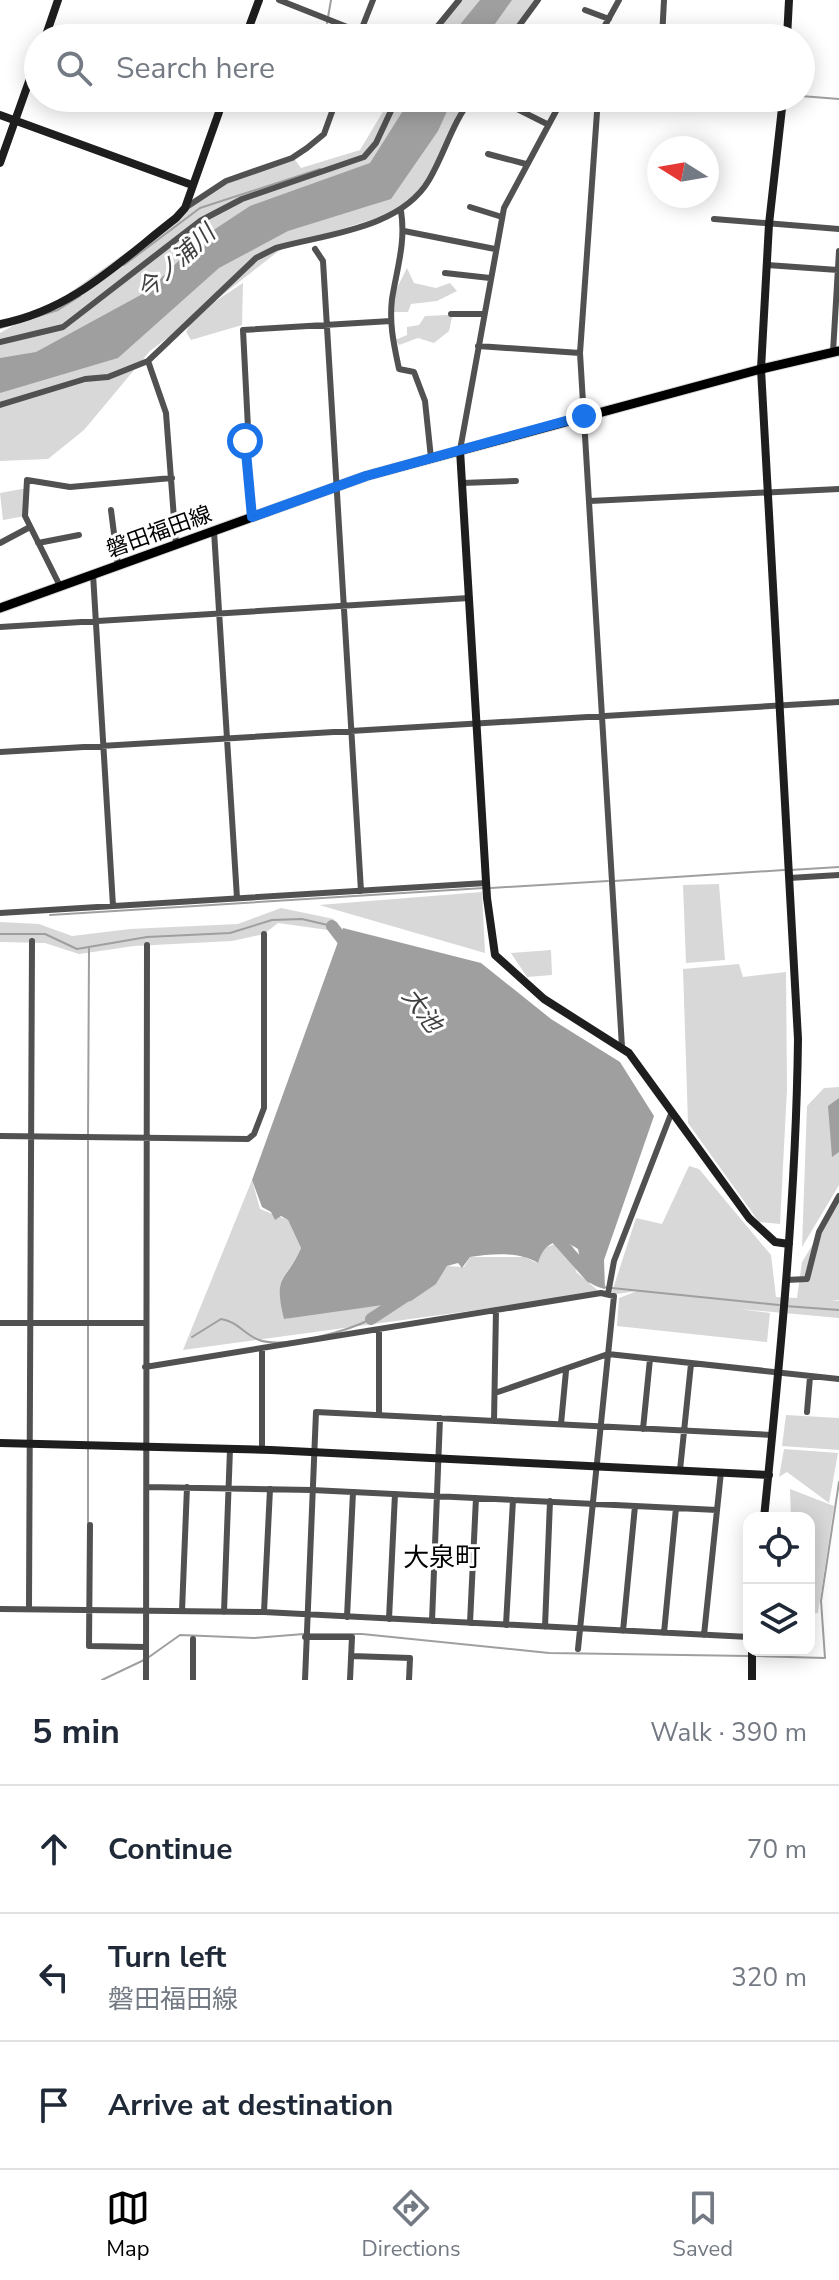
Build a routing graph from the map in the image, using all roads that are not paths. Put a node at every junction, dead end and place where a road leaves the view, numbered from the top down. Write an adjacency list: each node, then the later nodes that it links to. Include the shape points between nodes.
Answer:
1 (58, 0): 12 (street)
2 (259, 0): 13 (street)
3 (279, 0): 14 (street)
4 (373, 0): 15 (street)
5 (459, 0): 16 (street)
6 (538, 0): 17 (street)
7 (619, 0): 11 (street)
8 (664, 0): 19 (street)
9 (789, 0): 20 (street)
10 (585, 10): 11 (street)
11 (609, 19): 18 (street)
12 (50, 24)
13 (250, 24)
14 (336, 24)
15 (364, 24)
16 (439, 24)
17 (520, 24)
18 (606, 24)
19 (663, 24)
20 (788, 24)
21 (24, 95): 31 (street)
22 (219, 112): 36 (street)
23 (332, 112): 38 (street, via 324,134 292,158 226,181)
24 (390, 112): 57 (street, via 364,157 242,199 200,221 63,327)
25 (461, 112): 39 (street, via 430,179)
26 (523, 112): 32 (street)
27 (554, 112): 32 (street)
28 (597, 112): 60 (street)
29 (782, 112): 42 (street)
30 (0, 115): 31 (street)
31 (15, 120): 34 (street); 36 (street)
32 (547, 124): 35 (street)
33 (488, 154): 35 (street)
34 (0, 163)
35 (526, 164): 40 (street)
36 (192, 185): 38 (street)
37 (470, 207): 40 (street)
38 (185, 208): 55 (street, via 67,301 35,317)
39 (401, 211): 44 (street); 61 (street, via 256,258)
40 (502, 217): 46 (street)
41 (714, 219): 42 (street)
42 (769, 224): 43 (street); 48 (street)
43 (839, 229)
44 (404, 231): 46 (street); 54 (street)
45 (315, 249): 56 (street, via 323,261)
46 (495, 249): 51 (street)
47 (839, 251): 49 (street)
48 (767, 265): 49 (street); 62 (street)
49 (838, 270): 59 (street)
50 (445, 273): 51 (street)
51 (490, 278): 53 (street)
52 (451, 314): 53 (street)
53 (484, 314): 58 (street)
54 (391, 321): 56 (street); 66 (street, via 399,369 414,372 425,401)
55 (0, 324)
56 (327, 325): 70 (street); 75 (street, via 243,330)
57 (0, 342)
58 (478, 346): 60 (street); 65 (street)
59 (836, 352): 62 (main road, 磐田福田線)
60 (580, 353): 64 (street)
61 (148, 361): 63 (street); 67 (street, via 166,413)
62 (761, 369): 64 (main road, 磐田福田線); 72 (street)
63 (0, 405)
64 (584, 416): 65 (main road, 磐田福田線); 73 (street)
65 (460, 450): 66 (main road, 磐田福田線); 69 (street)
66 (431, 458): 70 (main road, 磐田福田線)
67 (172, 478): 76 (street, via 70,487 27,480 25,516); 81 (street)
68 (516, 481): 69 (street)
69 (462, 483): 85 (street)
70 (337, 486): 75 (main road, 磐田福田線); 86 (street)
71 (839, 489): 72 (street)
72 (768, 494): 73 (street); 92 (street)
73 (590, 501): 93 (street)
74 (111, 510): 82 (street)
75 (252, 517): 77 (main road, 磐田福田線)
76 (30, 527): 79 (street); 80 (street)
77 (214, 531): 81 (main road, 磐田福田線); 88 (street)
78 (79, 535): 80 (street)
79 (0, 543)
80 (38, 543): 84 (street)
81 (176, 545): 82 (main road, 磐田福田線)
82 (118, 565): 83 (main road, 磐田福田線)
83 (93, 574): 84 (main road, 磐田福田線); 89 (street)
84 (60, 586): 87 (main road, 磐田福田線)
85 (469, 598): 86 (street); 94 (street)
86 (346, 606): 88 (street); 95 (street)
87 (0, 608)
88 (219, 614): 89 (street); 96 (street)
89 (95, 622): 90 (street); 97 (street)
90 (0, 627)
91 (839, 702): 92 (street)
92 (779, 705): 93 (street); 100 (street)
93 (602, 716): 94 (street); 109 (street)
94 (477, 723): 95 (street); 101 (street)
95 (351, 730): 96 (street); 102 (street)
96 (227, 738): 97 (street); 103 (street)
97 (103, 746): 98 (street); 104 (street)
98 (0, 752)
99 (839, 875): 100 (street)
100 (789, 878): 115 (street, via 798,1039)
101 (486, 883): 102 (street); 109 (street, via 495,955 544,999)
102 (361, 891): 103 (street)
103 (237, 898): 104 (street)
104 (113, 906): 105 (street)
105 (0, 913)
106 (264, 934): 113 (street, via 264,1108 254,1134 248,1139)
107 (32, 941): 112 (street)
108 (147, 945): 113 (street)
109 (622, 1047): 110 (street, via 641,1066)
110 (671, 1114): 115 (street, via 749,1218 775,1242); 117 (street, via 614,1261)
111 (0, 1136): 112 (street)
112 (32, 1136): 113 (street); 120 (street)
113 (147, 1138): 121 (street)
114 (839, 1196): 116 (street, via 819,1232 807,1279)
115 (789, 1244): 116 (street)
116 (786, 1280): 129 (street)
117 (608, 1294): 118 (street); 124 (street, via 614,1296)
118 (496, 1310): 122 (street); 132 (street)
119 (0, 1323): 120 (street)
120 (30, 1323): 121 (street); 143 (street)
121 (146, 1323): 127 (street)
122 (379, 1330): 123 (street); 134 (street)
123 (262, 1348): 127 (street); 146 (street)
124 (608, 1354): 125 (street); 128 (street); 138 (street)
125 (650, 1359): 126 (street); 139 (street)
126 (691, 1364): 129 (street); 140 (street)
127 (145, 1367): 144 (street)
128 (566, 1371): 132 (street); 137 (street)
129 (779, 1375): 130 (street); 141 (street)
130 (810, 1377): 131 (street); 133 (street)
131 (839, 1379)
132 (495, 1393): 136 (street)
133 (807, 1412)
134 (379, 1415): 135 (street); 147 (street, via 316,1412)
135 (440, 1418): 136 (street); 148 (street)
136 (494, 1421): 137 (street)
137 (561, 1424): 138 (street)
138 (601, 1426): 139 (street); 149 (street)
139 (643, 1429): 140 (street)
140 (684, 1431): 141 (street); 150 (street)
141 (773, 1435): 152 (street)
142 (0, 1443): 143 (street)
143 (28, 1444): 144 (street); 171 (street)
144 (147, 1449): 145 (street); 153 (street)
145 (230, 1449): 146 (street); 155 (street)
146 (262, 1450): 147 (street)
147 (313, 1452): 148 (street); 157 (street)
148 (440, 1458): 149 (street); 160 (street)
149 (597, 1465): 150 (street); 164 (street)
150 (680, 1470): 151 (street)
151 (721, 1472): 152 (street); 167 (street)
152 (769, 1475): 168 (street)
153 (147, 1487): 154 (street); 173 (street)
154 (187, 1487): 155 (street); 174 (street)
155 (229, 1487): 156 (street); 175 (street)
156 (270, 1489): 157 (street); 176 (street)
157 (312, 1490): 158 (street); 177 (street)
158 (353, 1492): 159 (street); 178 (street)
159 (395, 1494): 160 (street); 179 (street)
160 (439, 1496): 161 (street); 180 (street)
161 (476, 1498): 162 (street); 181 (street)
162 (513, 1500): 163 (street); 182 (street)
163 (550, 1501): 164 (street); 183 (street)
164 (593, 1503): 165 (street); 184 (street)
165 (635, 1506): 166 (street); 185 (street)
166 (676, 1508): 167 (street); 186 (street)
167 (717, 1510): 187 (street)
168 (765, 1512)
169 (90, 1525): 172 (street)
170 (0, 1609): 171 (street)
171 (29, 1609): 172 (street)
172 (90, 1610): 173 (street); 191 (street, via 89,1646)
173 (146, 1611): 174 (street); 191 (street)
174 (182, 1611): 175 (street)
175 (224, 1612): 176 (street)
176 (264, 1612): 177 (street)
177 (306, 1614): 178 (street); 188 (street)
178 (347, 1617): 179 (street)
179 (389, 1619): 180 (street)
180 (432, 1621): 181 (street)
181 (470, 1623): 182 (street)
182 (506, 1625): 183 (street)
183 (545, 1627): 184 (street)
184 (580, 1629): 185 (street); 192 (street)
185 (623, 1631): 186 (street)
186 (664, 1633): 187 (street)
187 (704, 1635): 189 (street)
188 (305, 1637): 193 (street, via 352,1637); 197 (street)
189 (743, 1637)
190 (193, 1639): 196 (street)
191 (146, 1647): 195 (street)
192 (578, 1649)
193 (352, 1656): 198 (street); 199 (street, via 410,1658)
194 (752, 1656): 200 (street)
195 (146, 1680)
196 (193, 1680)
197 (305, 1680)
198 (350, 1680)
199 (409, 1680)
200 (752, 1680)

